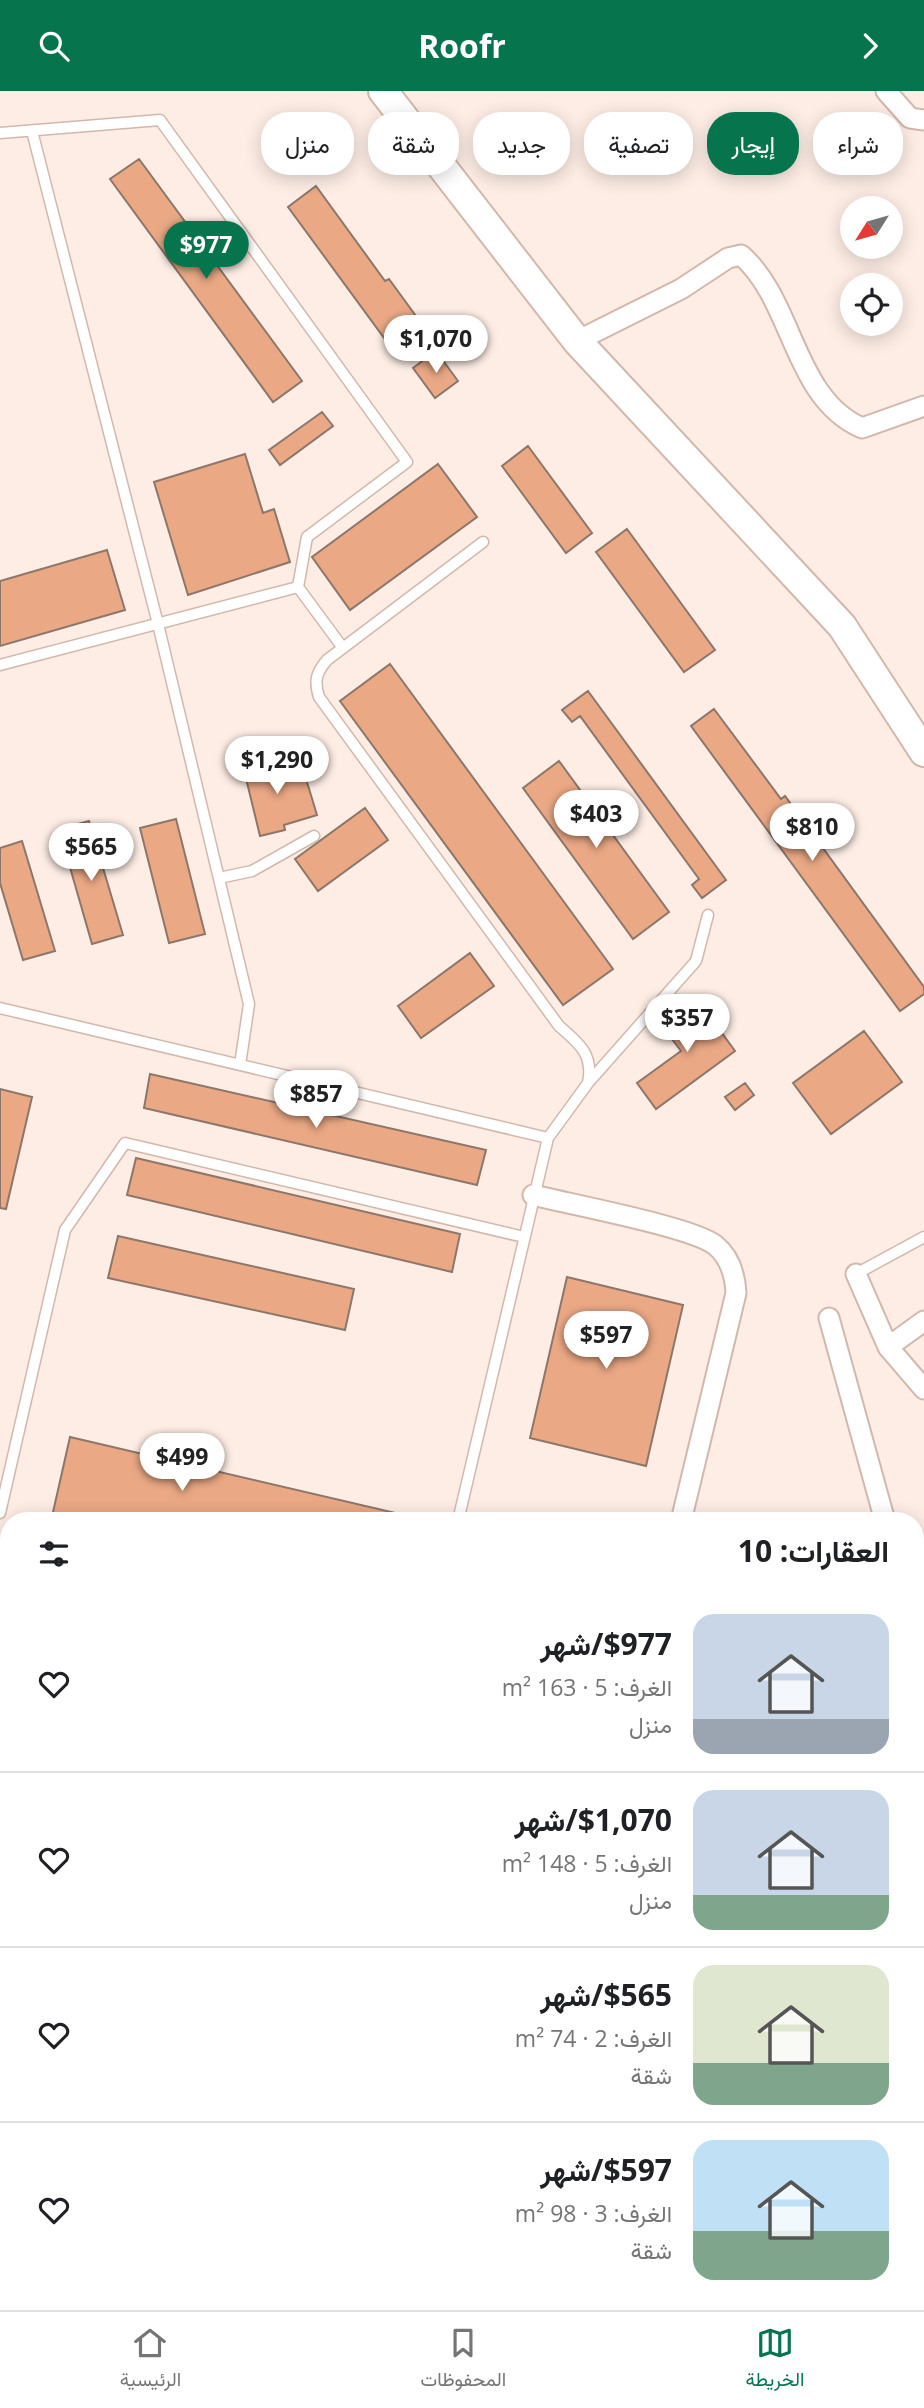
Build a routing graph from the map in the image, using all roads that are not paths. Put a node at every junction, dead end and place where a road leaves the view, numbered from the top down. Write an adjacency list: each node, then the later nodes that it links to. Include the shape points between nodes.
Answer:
1 (383, 91): 6 (main road)
2 (886, 91): 3 (street, via 910,118)
3 (924, 120)
4 (32, 131): 5 (lane); 9 (lane, via 160,120 407,461 307,537); 10 (lane)
5 (0, 134)
6 (577, 341): 7 (street, via 741,255 763,278 816,385 836,412 862,428); 13 (main road, via 842,626)
7 (924, 406)
8 (483, 542): 11 (lane)
9 (298, 587): 10 (lane); 11 (lane)
10 (158, 624): 12 (lane); 15 (lane)
11 (343, 648): 19 (lane, via 319,669 316,685 320,697 559,1026 589,1056)
12 (0, 665)
13 (924, 753)
14 (314, 836): 15 (lane, via 252,871)
15 (219, 878): 18 (lane, via 249,1004)
16 (708, 915): 19 (lane, via 696,961)
17 (0, 1008): 18 (lane)
18 (240, 1065): 20 (lane)
19 (588, 1083): 20 (lane)
20 (548, 1138): 21 (lane)
21 (533, 1195): 22 (lane); 31 (street, via 699,1236 723,1252 732,1268 736,1293)
22 (524, 1237): 29 (lane, via 125,1143 65,1230); 30 (lane)
23 (924, 1237): 24 (lane)
24 (856, 1274): 27 (street)
25 (829, 1318): 32 (street)
26 (924, 1321): 27 (street)
27 (888, 1347): 28 (street)
28 (924, 1389)
29 (0, 1512)
30 (460, 1512)
31 (683, 1512)
32 (883, 1512)

